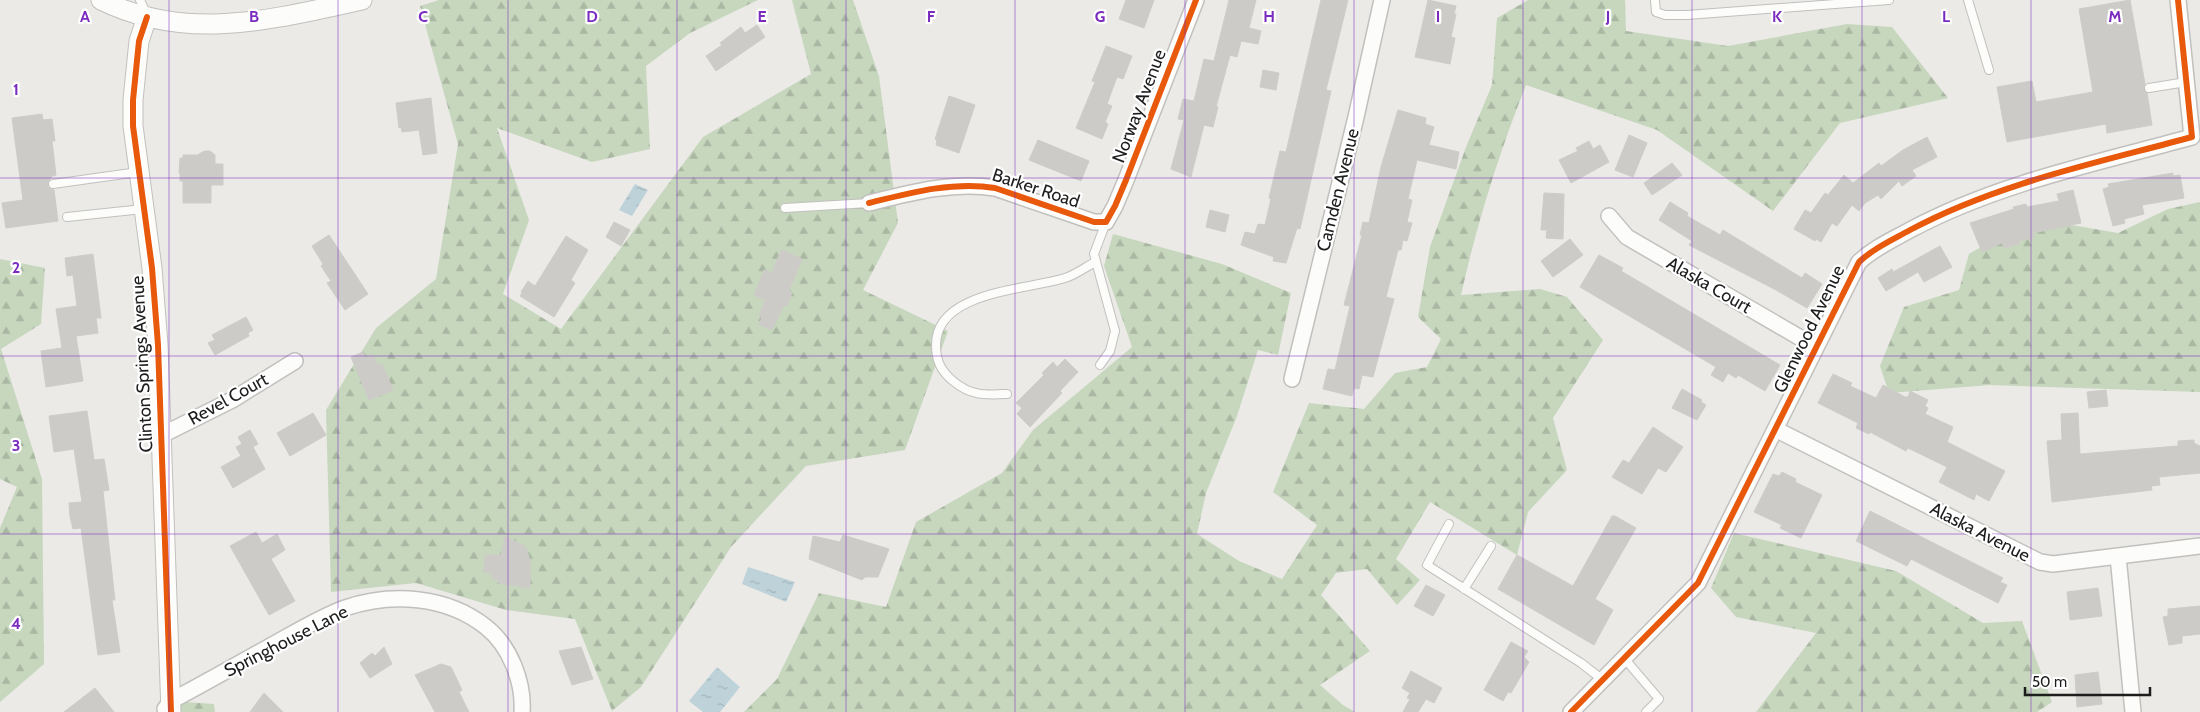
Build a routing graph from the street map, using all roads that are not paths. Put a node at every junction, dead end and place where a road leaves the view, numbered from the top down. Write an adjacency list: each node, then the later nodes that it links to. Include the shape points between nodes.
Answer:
1 (102, 0): 11 (street)
2 (140, 0): 11 (lane)
3 (362, 0): 11 (street, via 227,25 201,25)
4 (1196, 0): 22 (street, Norway Avenue, via 1126,180)
5 (1382, 0): 27 (street, Camden Avenue)
6 (1655, 0): 10 (lane, via 1656,12 1665,15)
7 (1889, 0): 10 (lane)
8 (1968, 0): 12 (lane)
9 (2178, 0): 13 (street, Glenwood Avenue)
10 (1807, 4)
11 (147, 17): 15 (street, Clinton Springs Avenue, via 139,41 133,100 133,126)
12 (1989, 70)
13 (2186, 82): 14 (lane); 24 (street, Glenwood Avenue, via 2192,138 2001,190 1941,213 1870,252 1859,262)
14 (2148, 88)
15 (140, 172): 16 (lane); 18 (street, Clinton Springs Avenue)
16 (53, 184)
17 (869, 203): 19 (lane); 22 (street, Barker Road, via 900,195 978,185 1094,222)
18 (145, 208): 21 (lane); 30 (street, Clinton Springs Avenue, via 158,345)
19 (785, 208)
20 (1609, 216): 24 (street, Alaska Court, via 1627,237)
21 (67, 217)
22 (1106, 222): 23 (lane, via 1096,246)
23 (1095, 262): 26 (lane, via 1115,330 1110,351); 28 (lane, via 1067,278 966,302 940,327 936,359 944,374 960,387 979,395)
24 (1816, 347): 29 (street, Glenwood Avenue)
25 (295, 361): 30 (street, Revel Court, via 232,400)
26 (1100, 365)
27 (1292, 379)
28 (1007, 394)
29 (1776, 430): 34 (street, Alaska Avenue, via 2040,562 2053,564); 36 (street, Glenwood Avenue, via 1698,583)
30 (160, 436): 38 (street, Clinton Springs Avenue)
31 (1449, 524): 35 (lane, via 1427,565)
32 (1491, 546): 35 (lane)
33 (2200, 546): 34 (street, Alaska Avenue)
34 (2118, 556): 42 (street)
35 (1464, 589): 37 (lane, via 1581,663)
36 (1624, 658): 37 (street, Glenwood Avenue); 41 (lane, via 1659,699)
37 (1602, 680): 40 (street, Glenwood Avenue)
38 (168, 708): 39 (street, Springhouse Lane, via 338,611 368,602 415,599 460,610 491,631 506,649 515,670)
39 (522, 712)
40 (1571, 712)
41 (1646, 712)
42 (2133, 712)

